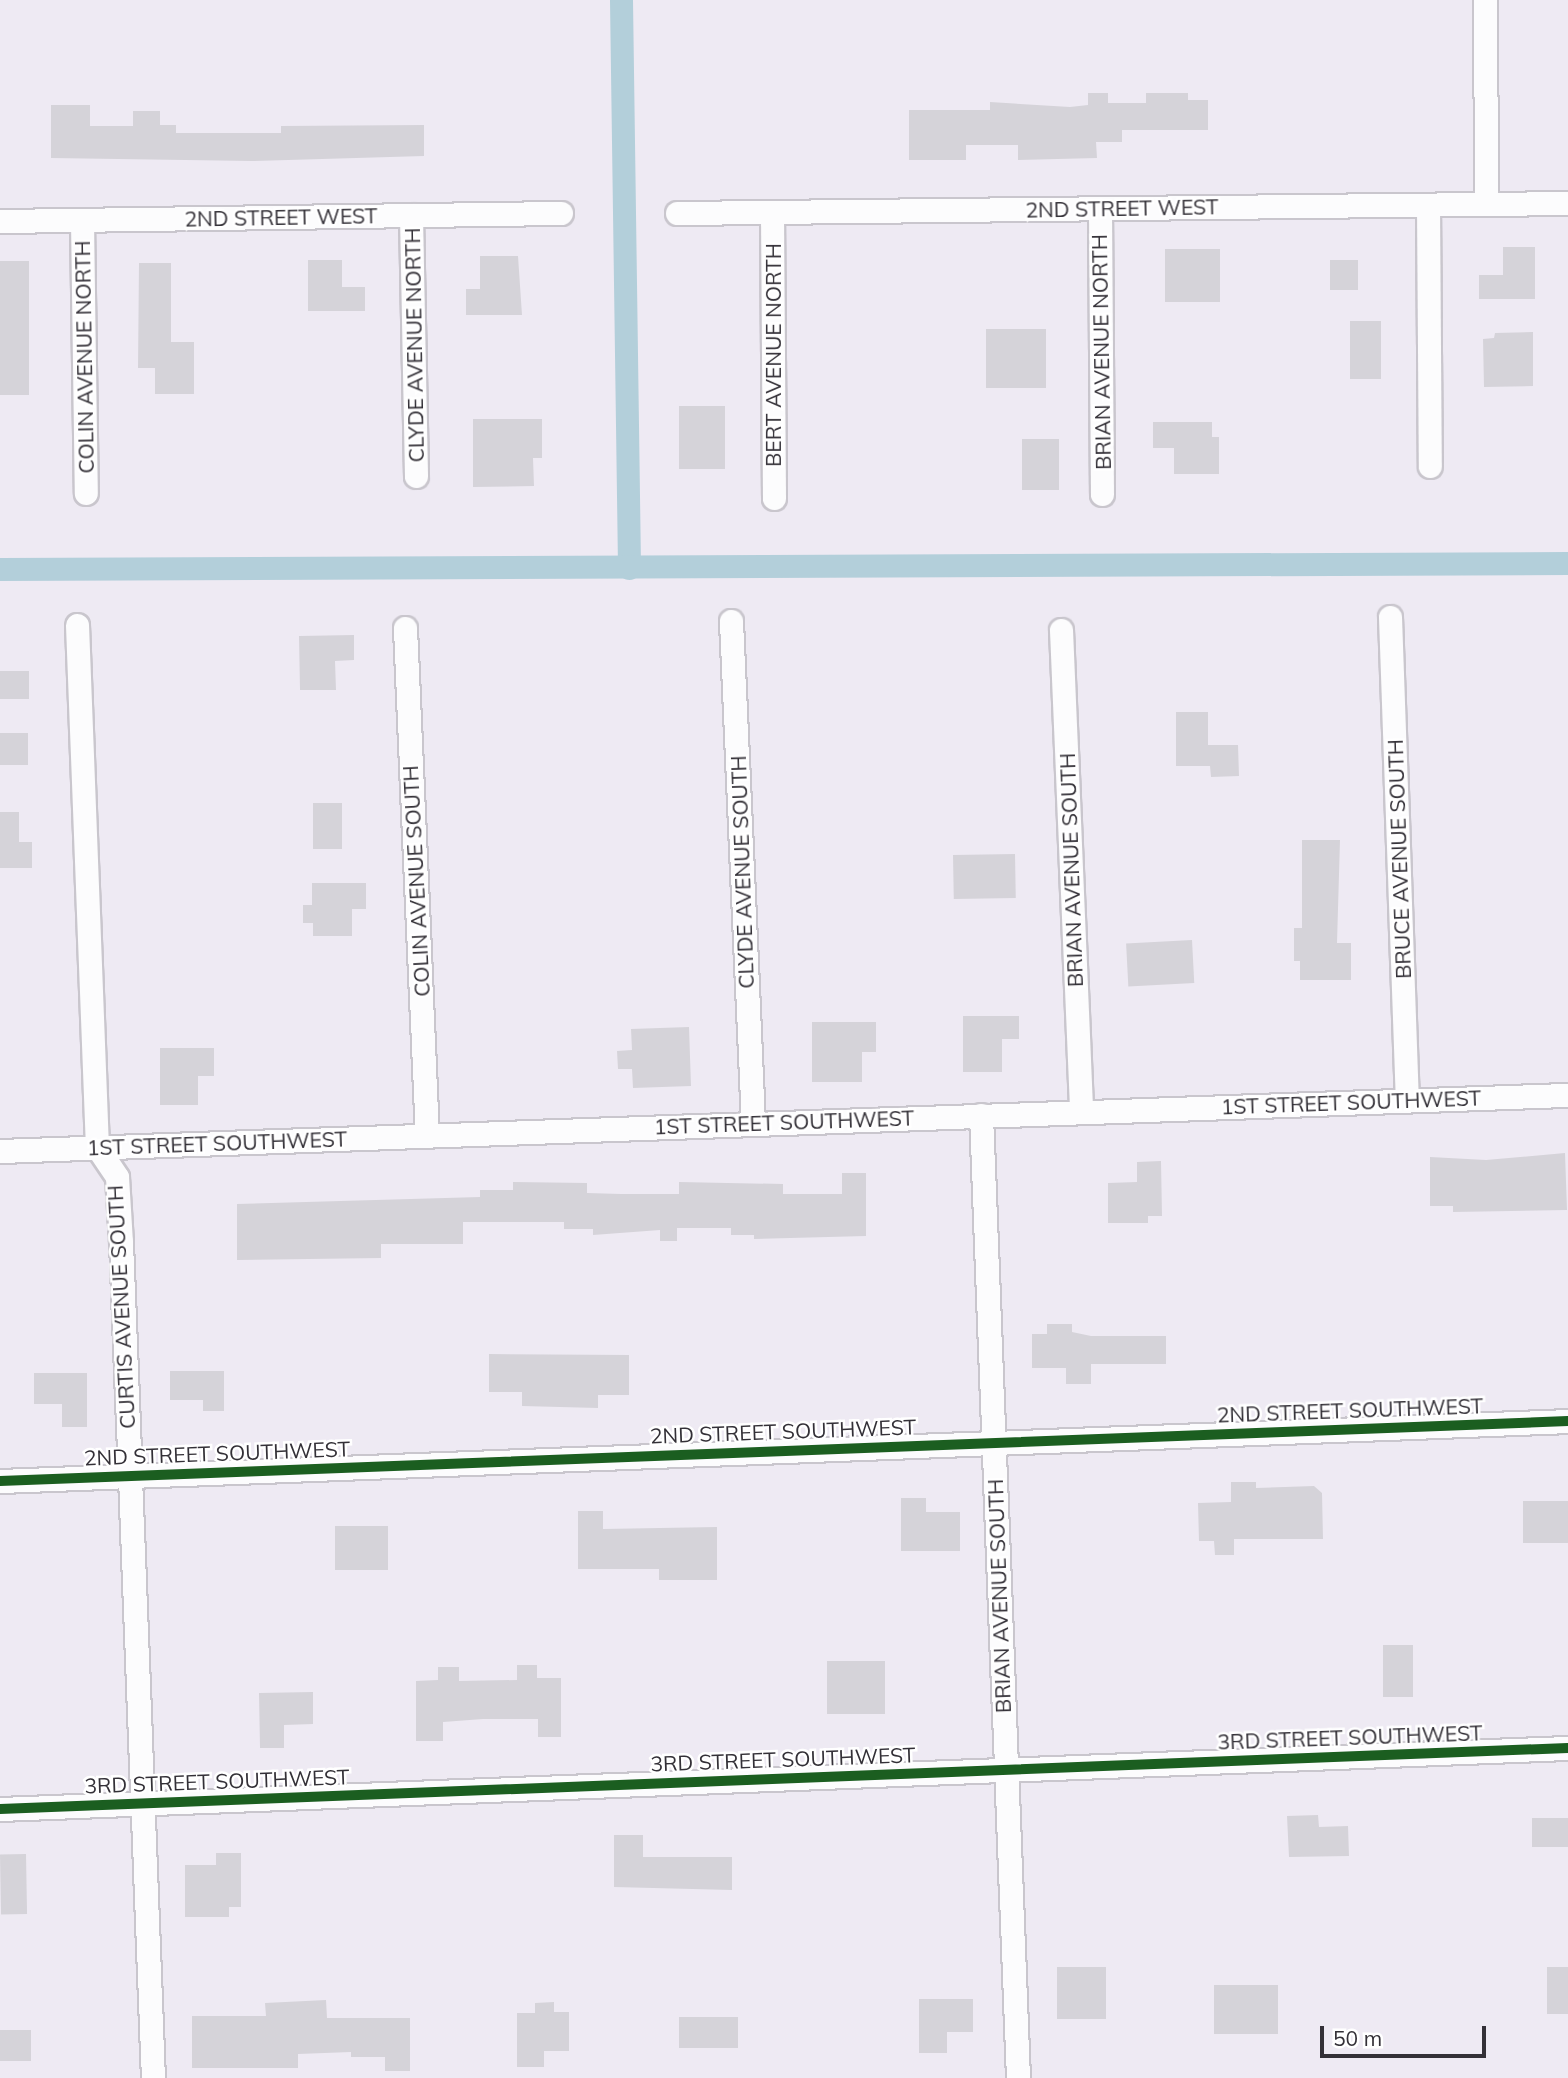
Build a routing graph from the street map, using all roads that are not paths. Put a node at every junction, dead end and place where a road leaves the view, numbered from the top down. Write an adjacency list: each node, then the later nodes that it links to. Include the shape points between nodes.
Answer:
1 (1485, 0): 3 (street)
2 (1568, 203): 3 (street, 2ND STREET WEST)
3 (1486, 204): 4 (street, 2ND STREET WEST)
4 (1428, 205): 5 (street, 2ND STREET WEST); 12 (street)
5 (1100, 209): 6 (street, 2ND STREET WEST); 15 (street, BRIAN AVENUE NORTH)
6 (772, 212): 8 (street, 2ND STREET WEST); 16 (street, BERT AVENUE NORTH)
7 (561, 213): 9 (street, 2ND STREET WEST)
8 (677, 213)
9 (411, 215): 10 (street, 2ND STREET WEST); 13 (street, CLYDE AVENUE NORTH)
10 (82, 220): 11 (street, 2ND STREET WEST); 14 (street, COLIN AVENUE NORTH)
11 (0, 221)
12 (1430, 466)
13 (416, 476)
14 (86, 493)
15 (1102, 495)
16 (774, 498)
17 (1390, 617): 23 (street, BRUCE AVENUE SOUTH)
18 (731, 621): 26 (street, CLYDE AVENUE SOUTH)
19 (76, 625): 28 (street)
20 (405, 628): 27 (street, COLIN AVENUE SOUTH)
21 (1060, 629): 24 (street, BRIAN AVENUE SOUTH)
22 (1568, 1095): 23 (street, 1ST STREET SOUTHWEST)
23 (1407, 1100): 24 (street, 1ST STREET SOUTHWEST)
24 (1081, 1111): 25 (street, 1ST STREET SOUTHWEST)
25 (981, 1115): 26 (street, 1ST STREET SOUTHWEST); 31 (street, BRIAN AVENUE SOUTH)
26 (753, 1123): 27 (street, 1ST STREET SOUTHWEST)
27 (427, 1135): 28 (street, 1ST STREET SOUTHWEST)
28 (97, 1147): 29 (street, 1ST STREET SOUTHWEST); 32 (street, CURTIS AVENUE SOUTH, via 117,1177)
29 (0, 1151)
30 (1568, 1421): 31 (street, 2ND STREET SOUTHWEST)
31 (994, 1442): 32 (street, 2ND STREET SOUTHWEST); 35 (street, BRIAN AVENUE SOUTH)
32 (129, 1476): 33 (street, 2ND STREET SOUTHWEST); 36 (street, CURTIS AVENUE SOUTH)
33 (0, 1481)
34 (1568, 1748): 35 (street, 3RD STREET SOUTHWEST)
35 (1005, 1770): 36 (street, 3RD STREET SOUTHWEST); 39 (street, BRIAN AVENUE SOUTH)
36 (142, 1803): 37 (street, 3RD STREET SOUTHWEST); 38 (street, CURTIS AVENUE SOUTH)
37 (0, 1809)
38 (153, 2078)
39 (1018, 2078)

